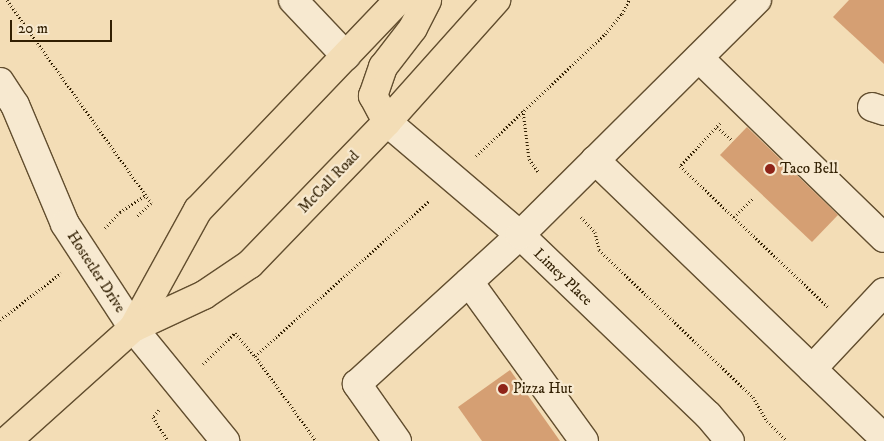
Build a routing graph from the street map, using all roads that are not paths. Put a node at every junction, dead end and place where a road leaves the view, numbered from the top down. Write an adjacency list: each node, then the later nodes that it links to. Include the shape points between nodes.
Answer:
1 (293, 0): 6 (street)
2 (399, 0): 6 (main road, McCall Road)
3 (427, 0): 9 (main road, via 413,28 383,67 373,96)
4 (757, 0): 7 (street)
5 (491, 3): 9 (main road, McCall Road)
6 (346, 56): 15 (main road, McCall Road, via 198,210)
7 (699, 58): 10 (street); 12 (street)
8 (0, 82): 15 (street, Hostetler Drive, via 15,105 65,224)
9 (387, 122): 11 (street, Limey Place); 15 (main road, McCall Road, via 250,264 204,295)
10 (595, 160): 11 (street); 16 (street)
11 (520, 235): 13 (street); 22 (street, Limey Place, via 708,415)
12 (884, 238)
13 (469, 282): 20 (street, via 357,384); 21 (street)
14 (884, 292): 16 (street)
15 (133, 328): 18 (main road, McCall Road); 19 (street, Hostetler Drive)
16 (812, 369): 17 (street)
17 (883, 439)
18 (7, 441)
19 (225, 441)
20 (397, 441)
21 (584, 441)
22 (730, 441)

